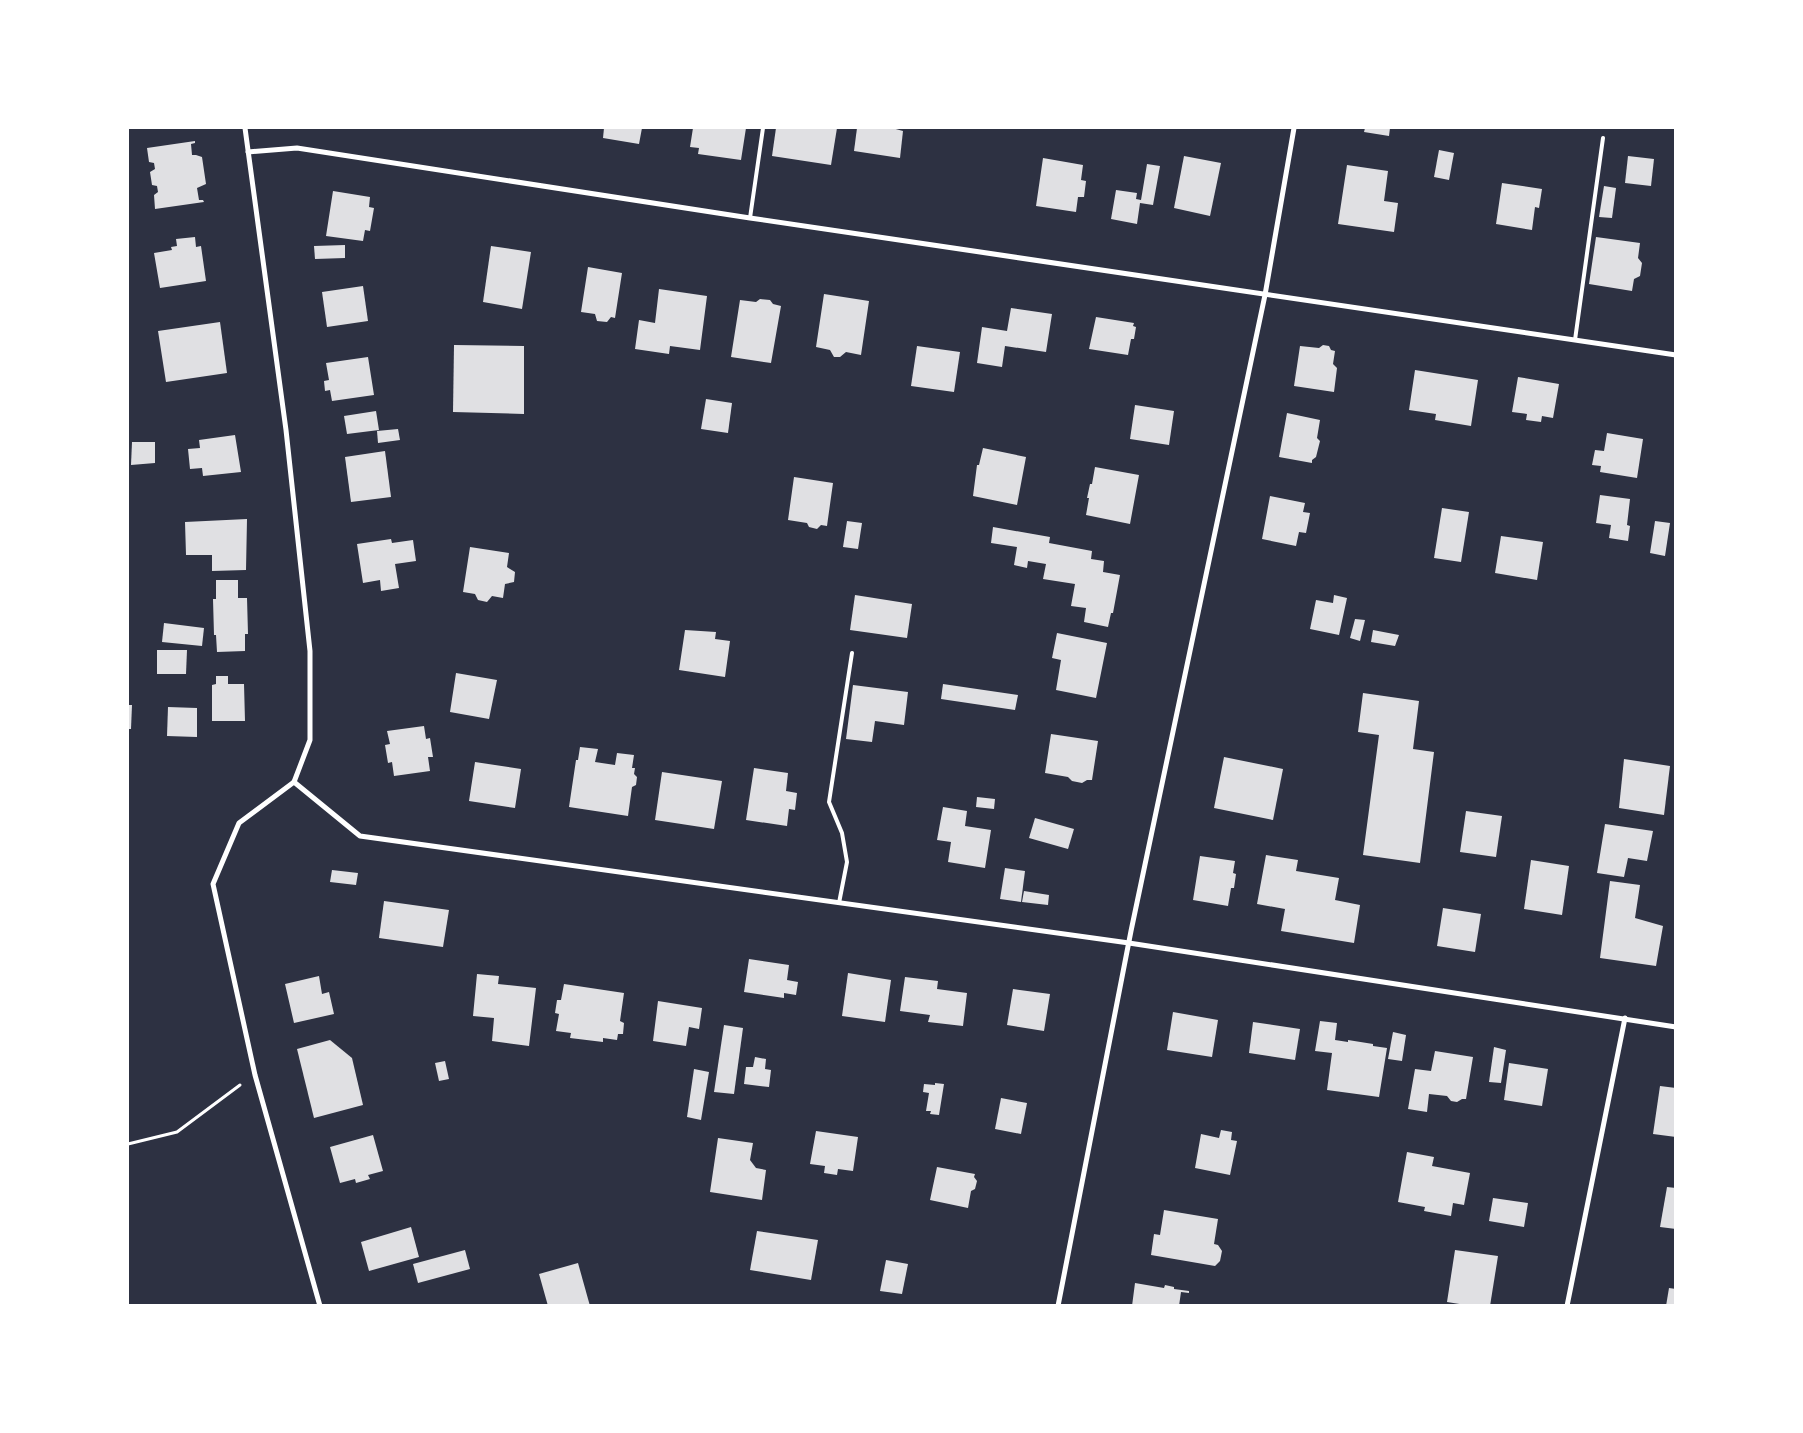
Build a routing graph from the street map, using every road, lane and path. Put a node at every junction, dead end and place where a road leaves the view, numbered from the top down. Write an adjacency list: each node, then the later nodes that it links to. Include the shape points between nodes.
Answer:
1 (245, 128): 5 (street)
2 (763, 128): 6 (lane)
3 (1294, 128): 7 (street)
4 (1603, 138): 8 (lane)
5 (248, 152): 6 (street, via 297,148); 11 (street, via 286,430 310,652 310,740)
6 (750, 218): 7 (street)
7 (1265, 295): 8 (street); 13 (street)
8 (1575, 340): 9 (street)
9 (1676, 354)
10 (852, 653): 12 (lane, via 829,802 842,833 847,862)
11 (294, 782): 12 (street, via 360,836); 16 (street, via 239,823 213,884)
12 (839, 903): 13 (street)
13 (1129, 943): 14 (street); 19 (street)
14 (1625, 1018): 15 (street); 20 (street)
15 (1676, 1026)
16 (255, 1075): 17 (path, via 177,1132); 18 (street)
17 (128, 1144)
18 (320, 1306)
19 (1058, 1306)
20 (1567, 1306)

